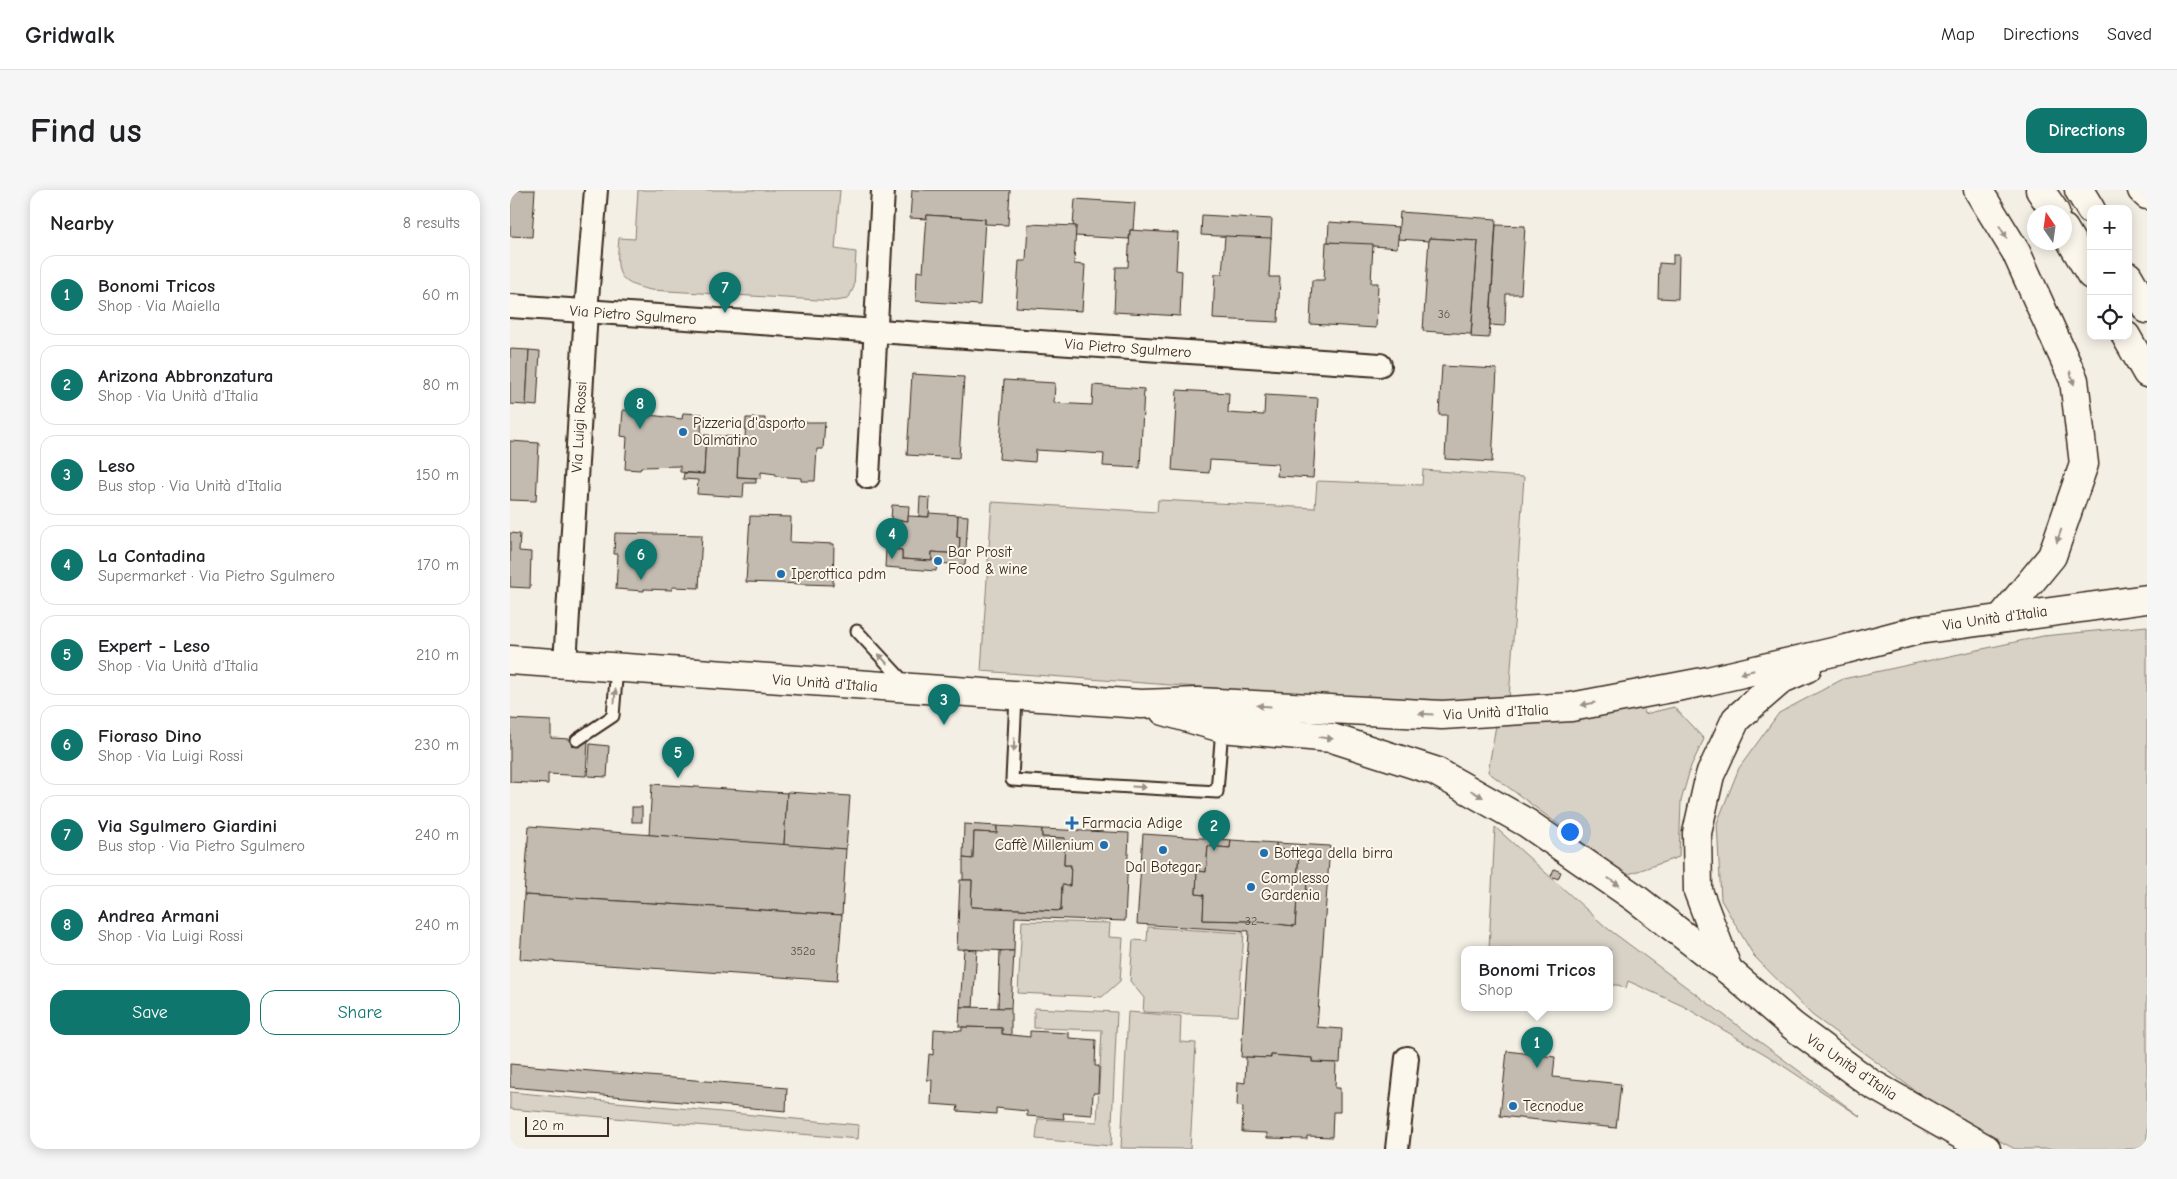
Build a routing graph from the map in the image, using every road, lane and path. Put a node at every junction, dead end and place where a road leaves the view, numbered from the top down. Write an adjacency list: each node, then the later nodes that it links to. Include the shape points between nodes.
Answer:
1 (596, 190): 15 (street, Via Luigi Rossi)
2 (884, 190): 16 (street)
3 (1978, 190): 22 (main road, one-way to 22, via 2016,252 2074,380 2084,464 2052,556)
4 (2040, 190): 8 (main road)
5 (2080, 190): 9 (main road)
6 (2142, 190): 7 (main road)
7 (2147, 195)
8 (2050, 205)
9 (2088, 205)
10 (2072, 243): 11 (main road)
11 (2087, 268)
12 (2132, 283): 14 (main road)
13 (510, 306): 15 (street, Via Pietro Sgulmero)
14 (2147, 309)
15 (586, 311): 16 (street, Via Pietro Sgulmero); 26 (street, Via Luigi Rossi)
16 (876, 331): 18 (street, Via Pietro Sgulmero); 20 (street)
17 (2128, 340): 19 (main road)
18 (1380, 365)
19 (2147, 373)
20 (868, 477)
21 (2147, 598): 22 (main road, Via Unità d'Italia)
22 (2002, 617): 24 (main road, Via Unità d'Italia, via 1918,630)
23 (857, 631): 28 (lane, one-way to 23)
24 (1846, 649): 30 (main road, Via Unità d'Italia, one-way to 30, via 1708,681 1571,707 1442,715 1198,702); 33 (main road, Via Unità d'Italia, via 1782,679 1736,719 1710,775 1698,833 1698,891)
25 (510, 660): 26 (main road, Via Unità d'Italia)
26 (565, 664): 27 (main road, Via Unità d'Italia)
27 (617, 667): 28 (main road, Via Unità d'Italia); 32 (lane, one-way to 27, via 613,716)
28 (910, 688): 29 (main road, Via Unità d'Italia)
29 (1016, 697): 30 (main road, Via Unità d'Italia); 31 (lane, one-way to 31, via 1012,780 1217,792)
30 (1141, 704): 31 (main road, Via Unità d'Italia)
31 (1222, 728): 33 (main road, Via Unità d'Italia, one-way to 33, via 1332,738 1435,771 1527,823 1634,896)
32 (577, 740)
33 (1728, 970): 36 (main road, Via Unità d'Italia, via 1793,1026 1870,1083)
34 (1407, 1058): 35 (street)
35 (1397, 1149)
36 (1986, 1149)

